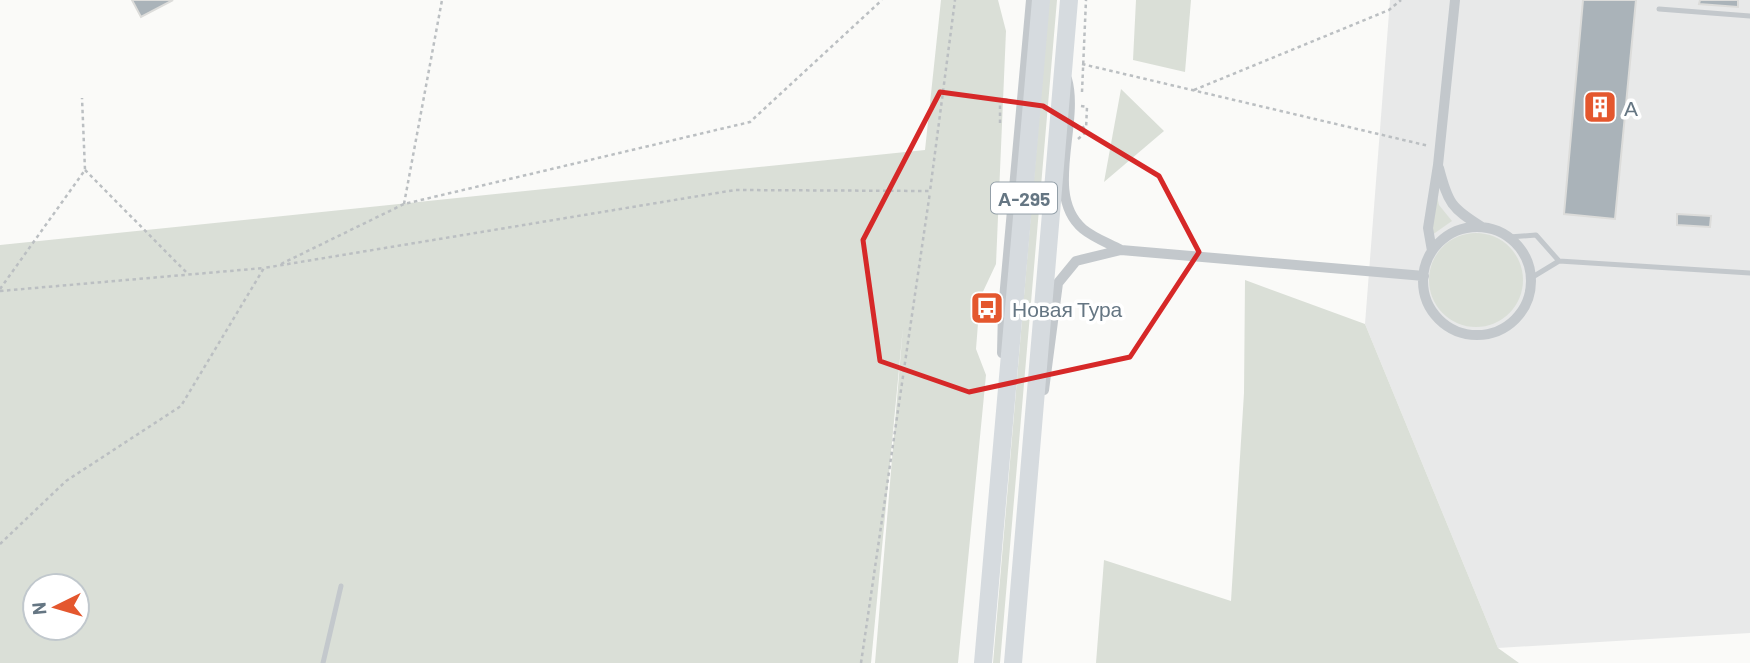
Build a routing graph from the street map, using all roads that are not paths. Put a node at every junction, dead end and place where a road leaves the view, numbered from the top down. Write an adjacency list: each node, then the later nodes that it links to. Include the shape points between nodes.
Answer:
1 (1024, 0): 8 (street)
2 (1031, 0): 8 (street, А-295)
3 (1041, 0): 19 (highway, А-295)
4 (1069, 0): 9 (highway, А-295)
5 (1455, 0): 10 (street)
6 (1659, 9): 7 (lane)
7 (1750, 16)
8 (1029, 20): 19 (street, А-295, via 1003,310)
9 (1072, 64): 13 (street, via 1065,200 1081,227); 20 (highway, А-295)
10 (1438, 165): 11 (street, via 1454,210); 14 (street, via 1428,228)
11 (1482, 227): 12 (street); 14 (street, via 1454,232)
12 (1509, 237): 15 (lane, via 1536,235); 18 (street, via 1524,254)
13 (1121, 250): 17 (street); 20 (street, via 1076,261 1058,283 1045,386)
14 (1432, 251): 17 (street)
15 (1559, 261): 16 (lane); 18 (lane)
16 (1750, 273)
17 (1424, 276): 18 (street, via 1424,291 1434,312 1452,328 1476,334 1501,329 1520,313)
18 (1531, 278)
19 (1006, 396): 23 (highway, А-295)
20 (1032, 411): 24 (highway, А-295)
21 (341, 586): 22 (lane)
22 (323, 663)
23 (983, 663)
24 (1013, 663)

